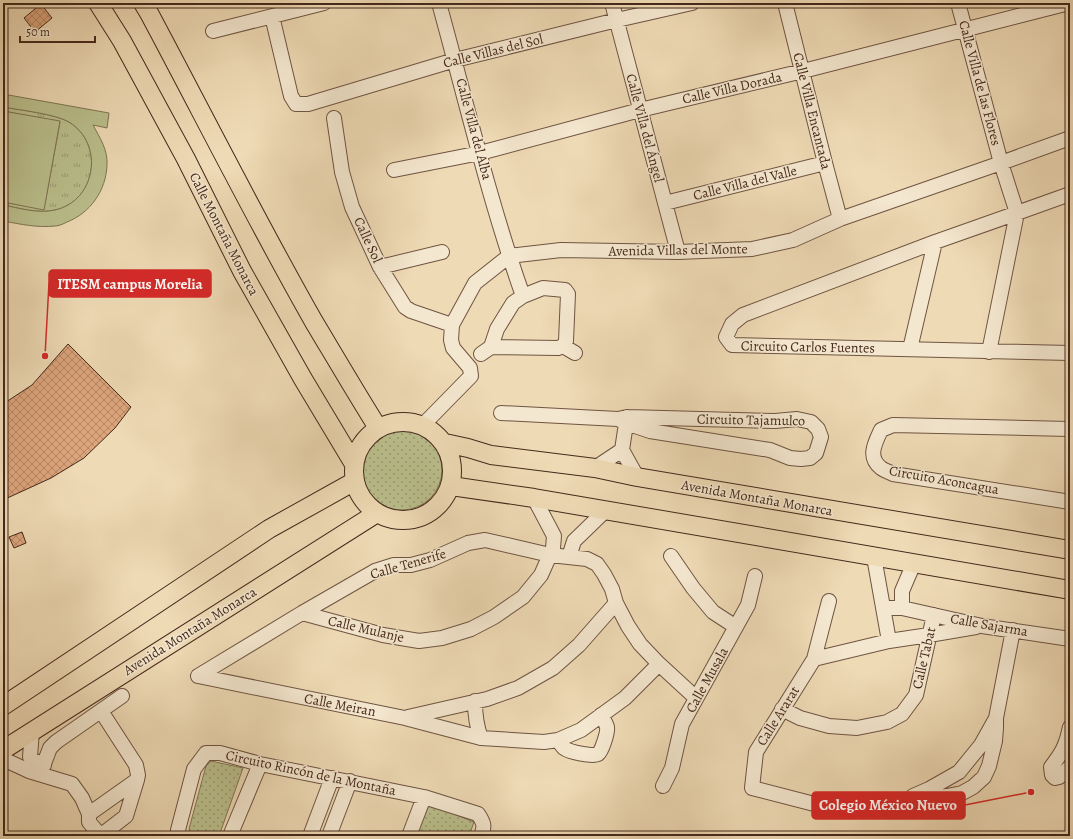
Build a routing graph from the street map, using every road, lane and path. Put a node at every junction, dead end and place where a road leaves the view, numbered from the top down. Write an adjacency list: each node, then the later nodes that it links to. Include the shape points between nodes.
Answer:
1 (98, 3): 47 (main road, Calle Montaña Monarca, via 122,41 242,271)
2 (143, 3): 42 (main road, via 314,321)
3 (324, 3): 10 (street)
4 (439, 3): 14 (street, Calle Villa del Alba)
5 (612, 3): 11 (street, Calle Villa del Ángel)
6 (692, 3): 11 (street, Calle Villas del Sol)
7 (785, 3): 15 (street, Calle Villa Encantada)
8 (958, 3): 12 (street, Calle Villa de las Flores)
9 (1069, 3): 12 (street, Calle Villa Dorada)
10 (272, 16): 13 (street); 14 (street, Calle Villas del Sol, via 291,96 296,104 308,104)
11 (617, 20): 14 (street, Calle Villas del Sol); 16 (street, Calle Villa del Ángel)
12 (965, 30): 15 (street, Calle Villa Dorada); 21 (street, Calle Villa de las Flores)
13 (213, 31)
14 (455, 60): 19 (street, Calle Villa del Alba)
15 (803, 71): 16 (street, Calle Villa Dorada); 20 (street, Calle Villa Encantada)
16 (640, 110): 19 (street, Calle Villa Dorada); 24 (street, Calle Villa del Ángel)
17 (334, 118): 31 (street, Calle Sol, via 342,172 352,207)
18 (1070, 138): 21 (street, Avenida Villas del Monte)
19 (480, 153): 22 (street, Calle Villa Dorada); 30 (street, Calle Villa del Alba)
20 (825, 163): 24 (street, Calle Villa del Valle); 26 (street, Calle Villa Encantada)
21 (1001, 163): 25 (street); 26 (street, Avenida Villas del Monte)
22 (394, 170)
23 (1070, 194): 25 (street, Circuito Carlos Fuentes)
24 (665, 203): 29 (street, Calle Villa del Ángel)
25 (1018, 214): 27 (street, Circuito Carlos Fuentes); 37 (street)
26 (840, 219): 29 (street, Avenida Villas del Monte, via 793,240 752,249)
27 (936, 242): 35 (street); 35 (street, Circuito Carlos Fuentes, via 743,315 732,324 726,337 732,345)
28 (442, 252): 31 (street)
29 (678, 252): 30 (street, Avenida Villas del Monte, via 561,250)
30 (509, 256): 32 (street, Calle Villa del Alba); 33 (street, via 475,283)
31 (380, 267): 33 (street, Calle Sol, via 405,307)
32 (523, 296): 34 (street, via 542,288 569,287 566,341); 34 (street, via 512,303 486,351)
33 (452, 325): 41 (street, via 452,348 470,368 471,376)
34 (563, 346): 38 (street)
35 (910, 349): 37 (street, Circuito Carlos Fuentes)
36 (1070, 351): 37 (street, Circuito Carlos Fuentes)
37 (989, 352)
38 (575, 353)
39 (501, 413): 40 (street, Circuito Tajamulco)
40 (624, 420): 40 (street, Circuito Tajamulco, via 650,431 770,450 790,458 801,459 810,458 816,453 821,437 811,422 797,419); 45 (street)
41 (424, 425): 42 (main road, via 408,421 392,422); 44 (main road)
42 (378, 428): 47 (main road, via 367,437 358,450)
43 (1070, 429): 51 (street, Circuito Aconcagua, via 893,425 881,430 873,452 882,469 893,474)
44 (445, 443): 46 (main road, Avenida Montaña Monarca, via 491,455); 49 (main road, via 451,457)
45 (622, 450): 46 (street); 48 (street)
46 (595, 468): 48 (main road, Avenida Montaña Monarca)
47 (355, 472): 53 (main road, via 359,494); 86 (main road)
48 (637, 477): 56 (main road, Avenida Montaña Monarca)
49 (451, 486): 50 (main road); 53 (main road, via 444,500 420,518 406,521 391,519)
50 (534, 498): 52 (main road); 54 (street)
51 (1070, 502)
52 (606, 510): 55 (street); 59 (main road)
53 (377, 513): 93 (main road, Avenida Montaña Monarca)
54 (554, 536): 55 (street, via 563,541); 57 (street, Calle Mulanje)
55 (574, 541): 60 (street)
56 (1070, 550)
57 (550, 555): 60 (street, Calle Tenerife); 70 (street, Calle Tenerife, via 485,540 468,543 430,560 375,570); 70 (street, Calle Mulanje, via 541,575 523,597 471,629 442,638 419,641 383,635)
58 (671, 556): 73 (street, via 713,612)
59 (874, 556): 61 (main road); 63 (street)
60 (569, 557): 67 (street, Calle Tenerife, via 587,559 597,564 612,589)
61 (914, 564): 64 (main road); 65 (street)
62 (755, 576): 73 (street, Calle Musala, via 748,605)
63 (880, 590): 65 (street); 68 (street)
64 (1070, 590)
65 (902, 591): 69 (street)
66 (829, 601): 79 (street, Calle Ararat)
67 (616, 603): 80 (street, Calle Tenerife, via 640,644); 85 (street, via 579,645 553,668 518,688)
68 (884, 608): 69 (street, Calle Sajarma); 77 (street)
69 (902, 608): 71 (street, Calle Sajarma)
70 (302, 613): 78 (street, Calle Tenerife)
71 (934, 615): 72 (street, Calle Sajarma); 75 (street, Calle Tabat)
72 (982, 626): 74 (street, Calle Sajarma); 75 (street)
73 (736, 627): 84 (street, Calle Musala)
74 (1013, 630): 76 (street, Calle Sajarma); 91 (street, Calle Ararat)
75 (929, 635): 77 (street); 87 (street, Calle Tabat, via 916,695 902,714 887,722 857,728 829,726 800,718)
76 (1070, 639)
77 (889, 641): 79 (street)
78 (232, 656): 81 (street, Calle Tenerife); 82 (street, via 230,665)
79 (814, 659): 87 (street, Calle Ararat)
80 (659, 664): 84 (street, Calle Tenerife); 89 (street, Calle Meiran, via 625,698)
81 (198, 676): 82 (street, Calle Meiran)
82 (238, 684): 90 (street, Calle Meiran)
83 (122, 696): 88 (street)
84 (696, 698): 104 (street, Calle Musala, via 682,724 672,768)
85 (475, 701): 90 (street); 94 (street, via 475,717)
86 (3, 706)
87 (782, 709): 106 (street, Calle Ararat, via 756,752 752,788 822,806 870,805)
88 (101, 711): 100 (street, via 56,742 50,748); 102 (street, via 136,764)
89 (601, 715): 95 (street, Calle Meiran, via 581,730); 95 (street, via 607,731 598,754 593,756 570,751)
90 (405, 718): 94 (street, Calle Meiran)
91 (996, 718): 106 (street, Calle Ararat, via 981,745 959,772); 106 (street, Calle Ararat, via 995,741 989,766 984,777 974,787 947,796)
92 (1070, 727): 99 (street, via 1062,753 1051,767 1052,774 1055,778 1059,777)
93 (32, 731): 96 (main road, Avenida Montaña Monarca); 100 (street, via 30,757)
94 (479, 732): 95 (street, Calle Meiran, via 544,742)
95 (558, 740)
96 (3, 750)
97 (3, 759): 100 (street, via 29,771)
98 (260, 764): 101 (street, Circuito Rincón de la Montaña); 108 (street, Circuito Rincón de la Montaña, via 220,753 206,753 194,769 178,830); 109 (street)
99 (1070, 767)
100 (42, 769): 107 (street, via 72,784)
101 (332, 778): 103 (street, Circuito Rincón de la Montaña); 110 (street)
102 (137, 780): 107 (street); 107 (street, via 126,816 104,833 99,834 89,822)
103 (350, 782): 105 (street, Circuito Rincón de la Montaña); 111 (street)
104 (663, 786)
105 (424, 797): 112 (street); 113 (street, Circuito Rincón de la Montaña, via 478,814 484,829)
106 (906, 800)
107 (89, 814)
108 (179, 836)
109 (230, 836)
110 (310, 836)
111 (329, 836)
112 (409, 836)
113 (481, 836)

